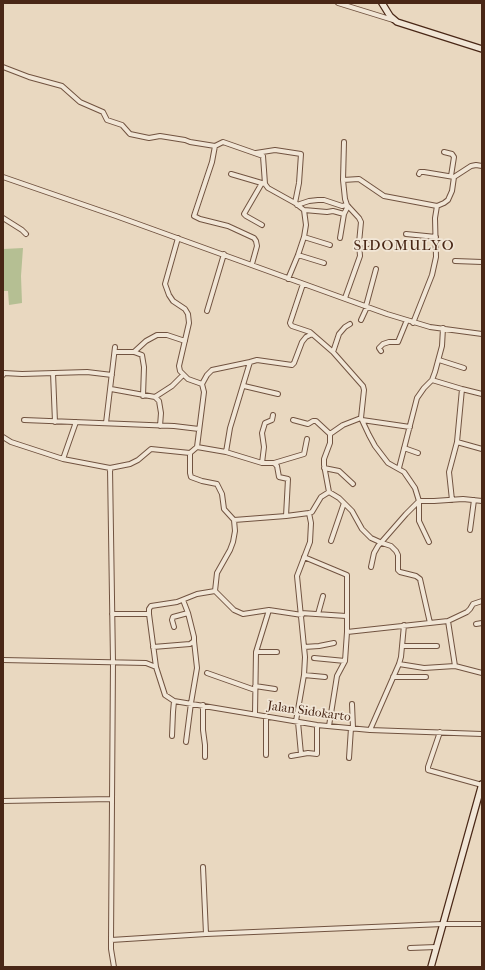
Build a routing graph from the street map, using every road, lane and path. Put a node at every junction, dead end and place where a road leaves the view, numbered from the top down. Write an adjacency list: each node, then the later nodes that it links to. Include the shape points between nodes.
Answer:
1 (338, 3): 3 (street)
2 (382, 3): 3 (main road)
3 (393, 20): 4 (main road)
4 (482, 49)
5 (3, 67): 7 (street, via 62,86 80,102 103,112 107,120 123,126 130,134 149,138 160,136)
6 (344, 142): 15 (street)
7 (215, 146): 9 (street, via 223,142); 38 (street, via 194,216 228,226 254,238 257,246)
8 (444, 152): 14 (street, via 454,157)
9 (256, 153): 16 (street, via 264,158); 17 (street, via 275,150 301,154)
10 (482, 166): 14 (street, via 471,166)
11 (231, 174): 16 (street)
12 (419, 174): 14 (street, via 424,172)
13 (3, 177): 28 (street)
14 (453, 177): 19 (street, via 448,200)
15 (343, 180): 18 (street); 19 (street, via 359,179 384,196)
16 (263, 183): 17 (street); 23 (street, via 244,214)
17 (296, 204): 18 (street, via 324,200 342,206); 20 (street)
18 (347, 205): 21 (street); 30 (street, via 360,220)
19 (437, 206): 26 (street)
20 (304, 210): 21 (street); 27 (street)
21 (344, 214): 29 (street)
22 (3, 218): 24 (street)
23 (262, 225)
24 (26, 234)
25 (406, 234): 26 (street)
26 (436, 236): 47 (street, via 434,266)
27 (304, 237): 32 (street); 34 (street)
28 (178, 238): 33 (street); 52 (street, via 165,284 173,301 188,314 189,324)
29 (340, 238)
30 (359, 243): 31 (street); 42 (street, via 360,256)
31 (368, 244)
32 (330, 245)
33 (224, 254): 38 (street); 44 (street)
34 (298, 254): 37 (street); 40 (street)
35 (455, 261): 36 (street)
36 (482, 262)
37 (324, 263)
38 (252, 264): 40 (street)
39 (376, 269): 43 (street)
40 (288, 279): 41 (street)
41 (303, 284): 42 (street); 50 (street, via 290,323)
42 (346, 298): 43 (street)
43 (366, 306): 45 (street); 46 (street)
44 (207, 310)
45 (361, 320)
46 (407, 320): 47 (street); 53 (street, via 398,342 383,344 379,348)
47 (413, 322): 49 (street)
48 (350, 324): 55 (street, via 340,334)
49 (444, 328): 51 (street); 56 (street)
50 (312, 334): 55 (street); 57 (street, via 302,342 292,365 257,360)
51 (482, 334)
52 (185, 341): 54 (street, via 157,335); 62 (street, via 179,366)
53 (381, 351)
54 (134, 352): 61 (street, via 115,349); 70 (street, via 143,357)
55 (333, 352): 73 (street, via 364,388)
56 (439, 360): 58 (street); 63 (street)
57 (250, 362): 64 (street, via 212,370); 65 (street)
58 (464, 368)
59 (3, 373): 60 (street)
60 (53, 373): 61 (street, via 87,372); 76 (street)
61 (112, 375): 66 (street)
62 (183, 375): 64 (street); 71 (street)
63 (432, 380): 67 (street); 80 (street, via 417,398)
64 (202, 384): 81 (street, via 204,392)
65 (244, 386): 68 (street); 89 (street, via 230,428)
66 (111, 389): 70 (street); 78 (street)
67 (462, 389): 69 (street); 85 (street)
68 (278, 394)
69 (482, 394)
70 (143, 396): 71 (street)
71 (155, 397): 79 (street, via 159,401)
72 (273, 414): 94 (street, via 272,420 265,423 262,432)
73 (362, 419): 80 (street); 82 (street, via 342,425); 97 (street, via 369,435 388,463)
74 (24, 420): 76 (street)
75 (293, 420): 82 (street, via 308,424 316,421)
76 (54, 422): 77 (street)
77 (76, 422): 78 (street); 92 (street)
78 (106, 423): 79 (street)
79 (160, 426): 81 (street)
80 (410, 427): 87 (street)
81 (199, 429): 86 (street)
82 (330, 434): 96 (street)
83 (3, 437): 92 (street)
84 (307, 439): 93 (street, via 304,454)
85 (457, 442): 88 (street); 100 (street, via 449,472)
86 (197, 447): 89 (street); 90 (street)
87 (404, 448): 91 (street); 97 (street)
88 (482, 449)
89 (226, 452): 94 (street)
90 (190, 453): 95 (street, via 151,449 130,464); 107 (street, via 191,477 217,484 224,508)
91 (418, 453)
92 (64, 459): 95 (street)
93 (274, 463): 94 (street); 106 (street, via 279,477 289,480)
94 (262, 464)
95 (110, 468): 120 (street)
96 (324, 468): 98 (street, via 339,471); 99 (street)
97 (399, 468): 102 (street, via 414,488)
98 (353, 484)
99 (329, 492): 104 (street); 105 (street)
100 (452, 500): 101 (street); 102 (street)
101 (474, 500): 103 (street); 108 (street)
102 (419, 501): 110 (street, via 419,521); 111 (street)
103 (482, 501)
104 (344, 504): 109 (street); 111 (street, via 352,511 362,529 371,538)
105 (309, 514): 106 (street); 112 (street, via 310,542)
106 (286, 516): 107 (street)
107 (234, 520): 114 (street, via 233,542 217,573)
108 (470, 530)
109 (330, 541)
110 (429, 542)
111 (382, 543): 113 (street, via 374,553); 126 (street, via 396,551 400,572 420,579)
112 (304, 557): 122 (street, via 297,576); 124 (street, via 347,575)
113 (370, 567)
114 (215, 591): 116 (street); 118 (street, via 240,614)
115 (323, 596): 123 (street)
116 (183, 600): 119 (street); 121 (street, via 151,606)
117 (482, 601): 125 (street, via 473,604 467,612)
118 (269, 610): 122 (street); 138 (street)
119 (188, 613): 130 (street, via 173,617); 132 (street)
120 (112, 614): 121 (street); 143 (street)
121 (149, 614): 136 (street)
122 (301, 614): 123 (street); 137 (street)
123 (318, 614): 124 (street)
124 (346, 616): 131 (street)
125 (448, 620): 126 (street); 145 (street)
126 (430, 623): 129 (street)
127 (482, 623): 128 (street)
128 (476, 624)
129 (404, 625): 131 (street); 134 (street)
130 (174, 627)
131 (347, 632): 142 (street)
132 (194, 641): 136 (street, via 190,644); 156 (street, via 197,665)
133 (334, 643): 137 (street)
134 (402, 646): 135 (street); 144 (street)
135 (436, 646)
136 (153, 647): 146 (street)
137 (304, 647): 149 (street)
138 (256, 652): 139 (street); 153 (street)
139 (278, 652)
140 (314, 658): 142 (street)
141 (3, 660): 143 (street)
142 (345, 661): 163 (street, via 337,678)
143 (113, 662): 146 (street, via 146,662); 176 (street)
144 (398, 664): 145 (street, via 424,668); 150 (street)
145 (455, 666): 148 (street)
146 (156, 667): 155 (street, via 165,695)
147 (207, 673): 153 (street)
148 (482, 673)
149 (304, 675): 152 (street); 161 (street)
150 (393, 677): 151 (street); 165 (street)
151 (426, 677)
152 (325, 678)
153 (255, 688): 154 (street); 159 (street)
154 (275, 689)
155 (174, 701): 156 (street, Jalan Sidokarto); 168 (street)
156 (190, 703): 158 (street, Jalan Sidokarto); 169 (street)
157 (352, 704): 164 (street)
158 (203, 705): 159 (street, Jalan Sidokarto); 173 (street)
159 (255, 714): 160 (street, Jalan Sidokarto)
160 (266, 716): 161 (street, Jalan Sidokarto); 171 (street)
161 (297, 722): 162 (street, Jalan Sidokarto); 170 (street)
162 (317, 726): 163 (street, Jalan Sidokarto); 170 (street, via 317,754)
163 (329, 726): 164 (street, Jalan Sidokarto)
164 (352, 728): 165 (street, Jalan Sidokarto); 174 (street)
165 (370, 730): 166 (street, Jalan Sidokarto)
166 (440, 732): 167 (street, Jalan Sidokarto); 175 (street, via 428,770)
167 (482, 734)
168 (172, 736)
169 (186, 742)
170 (301, 754): 172 (street)
171 (266, 755)
172 (291, 756)
173 (205, 757)
174 (349, 758)
175 (482, 785): 179 (main road)
176 (112, 799): 177 (street); 182 (street)
177 (3, 801)
178 (203, 867): 181 (street)
179 (443, 924): 180 (street); 181 (street); 183 (main road)
180 (482, 924)
181 (206, 934): 182 (street)
182 (111, 940): 185 (street)
183 (436, 947): 184 (street); 186 (main road)
184 (410, 948)
185 (114, 967)
186 (431, 967)

